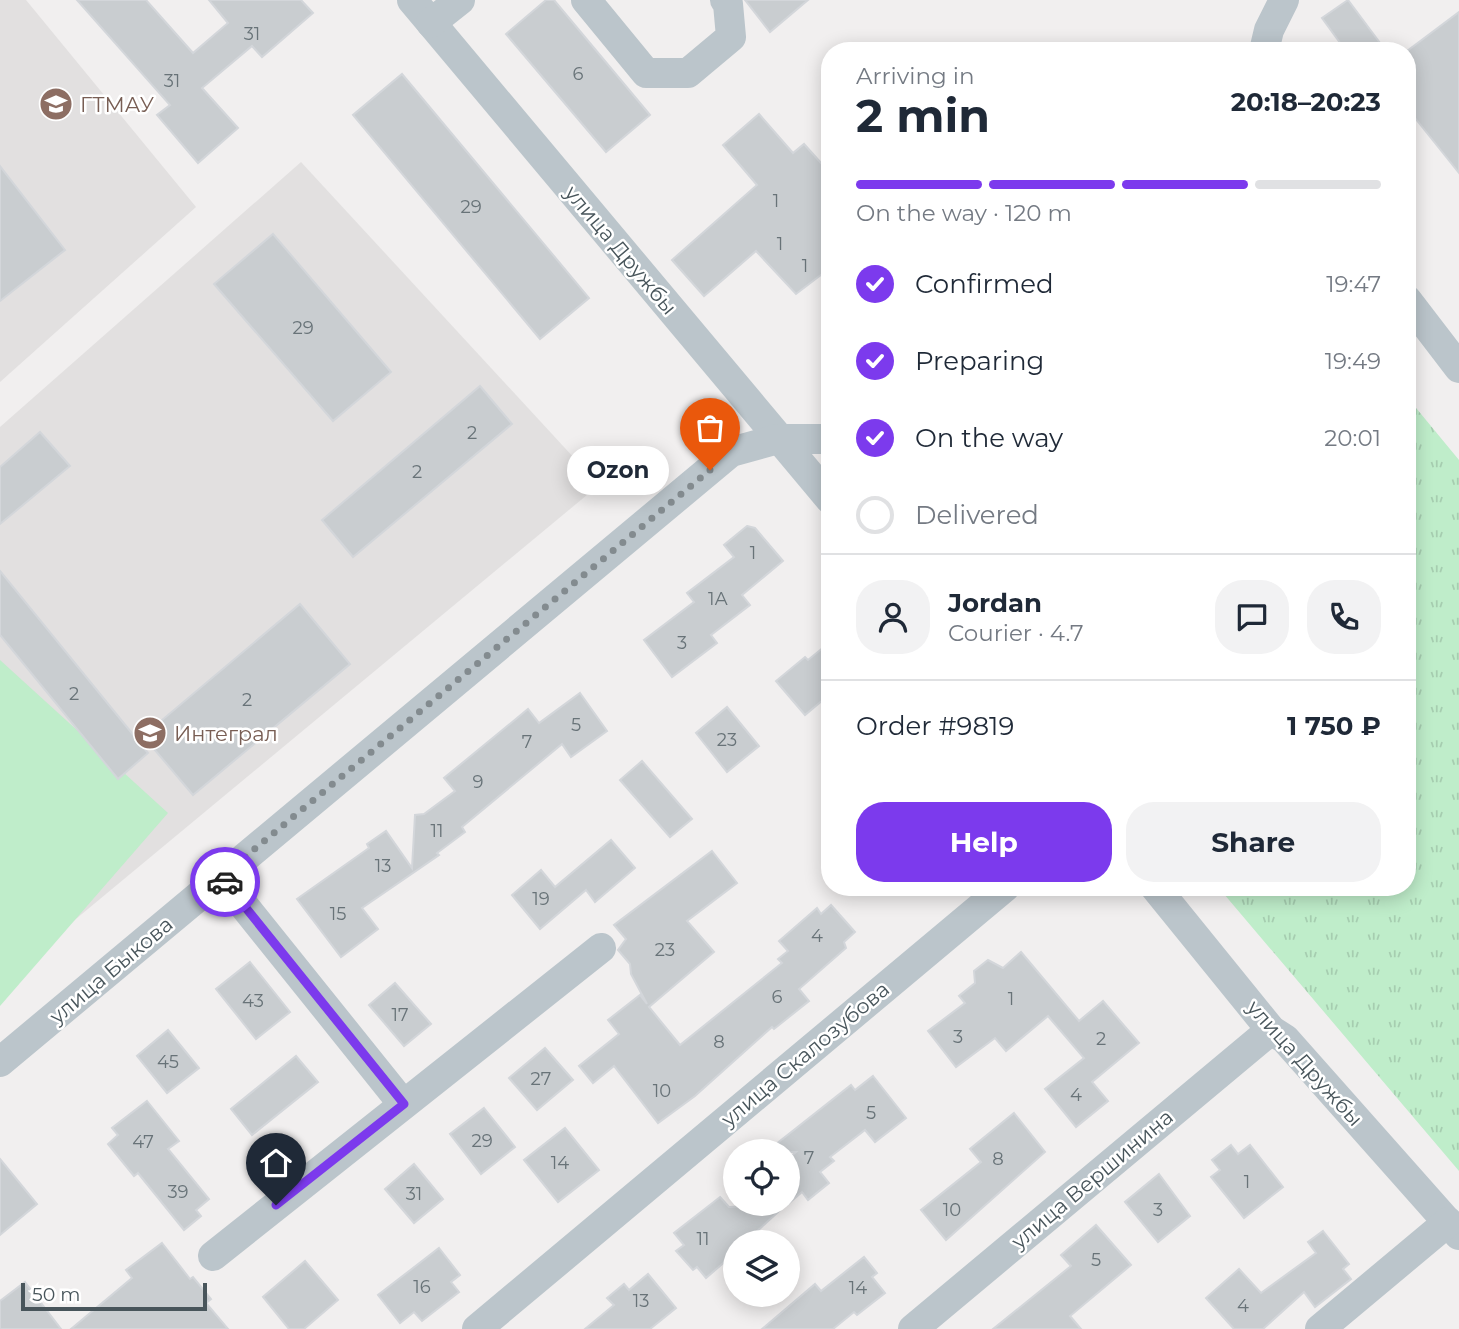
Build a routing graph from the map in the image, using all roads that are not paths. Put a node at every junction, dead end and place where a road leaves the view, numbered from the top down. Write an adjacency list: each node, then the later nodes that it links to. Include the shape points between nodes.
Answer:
1 (412, 0): 6 (street, улица Дружбы)
2 (460, 0): 6 (street)
3 (586, 0): 4 (street, via 646,74 688,74 730,37)
4 (725, 0)
5 (1284, 0): 7 (street)
6 (432, 23): 10 (street, улица Дружбы)
7 (1266, 42)
8 (1416, 312): 9 (street)
9 (1459, 368)
10 (778, 439): 11 (street, улица Быкова); 12 (street, улица Дружбы); 13 (street, улица Быкова, via 731,452)
11 (821, 439)
12 (821, 489)
13 (221, 877): 18 (street, улица Быкова); 19 (street)
14 (994, 896): 22 (street, улица Скалозубова)
15 (1162, 896): 17 (street, улица Дружбы)
16 (601, 948): 19 (street)
17 (1271, 1030): 20 (street, улица Дружбы); 23 (street, улица Вершинина)
18 (0, 1062)
19 (404, 1104): 21 (street)
20 (1454, 1228): 24 (street)
21 (213, 1256)
22 (477, 1329)
23 (913, 1329)
24 (1320, 1329)

